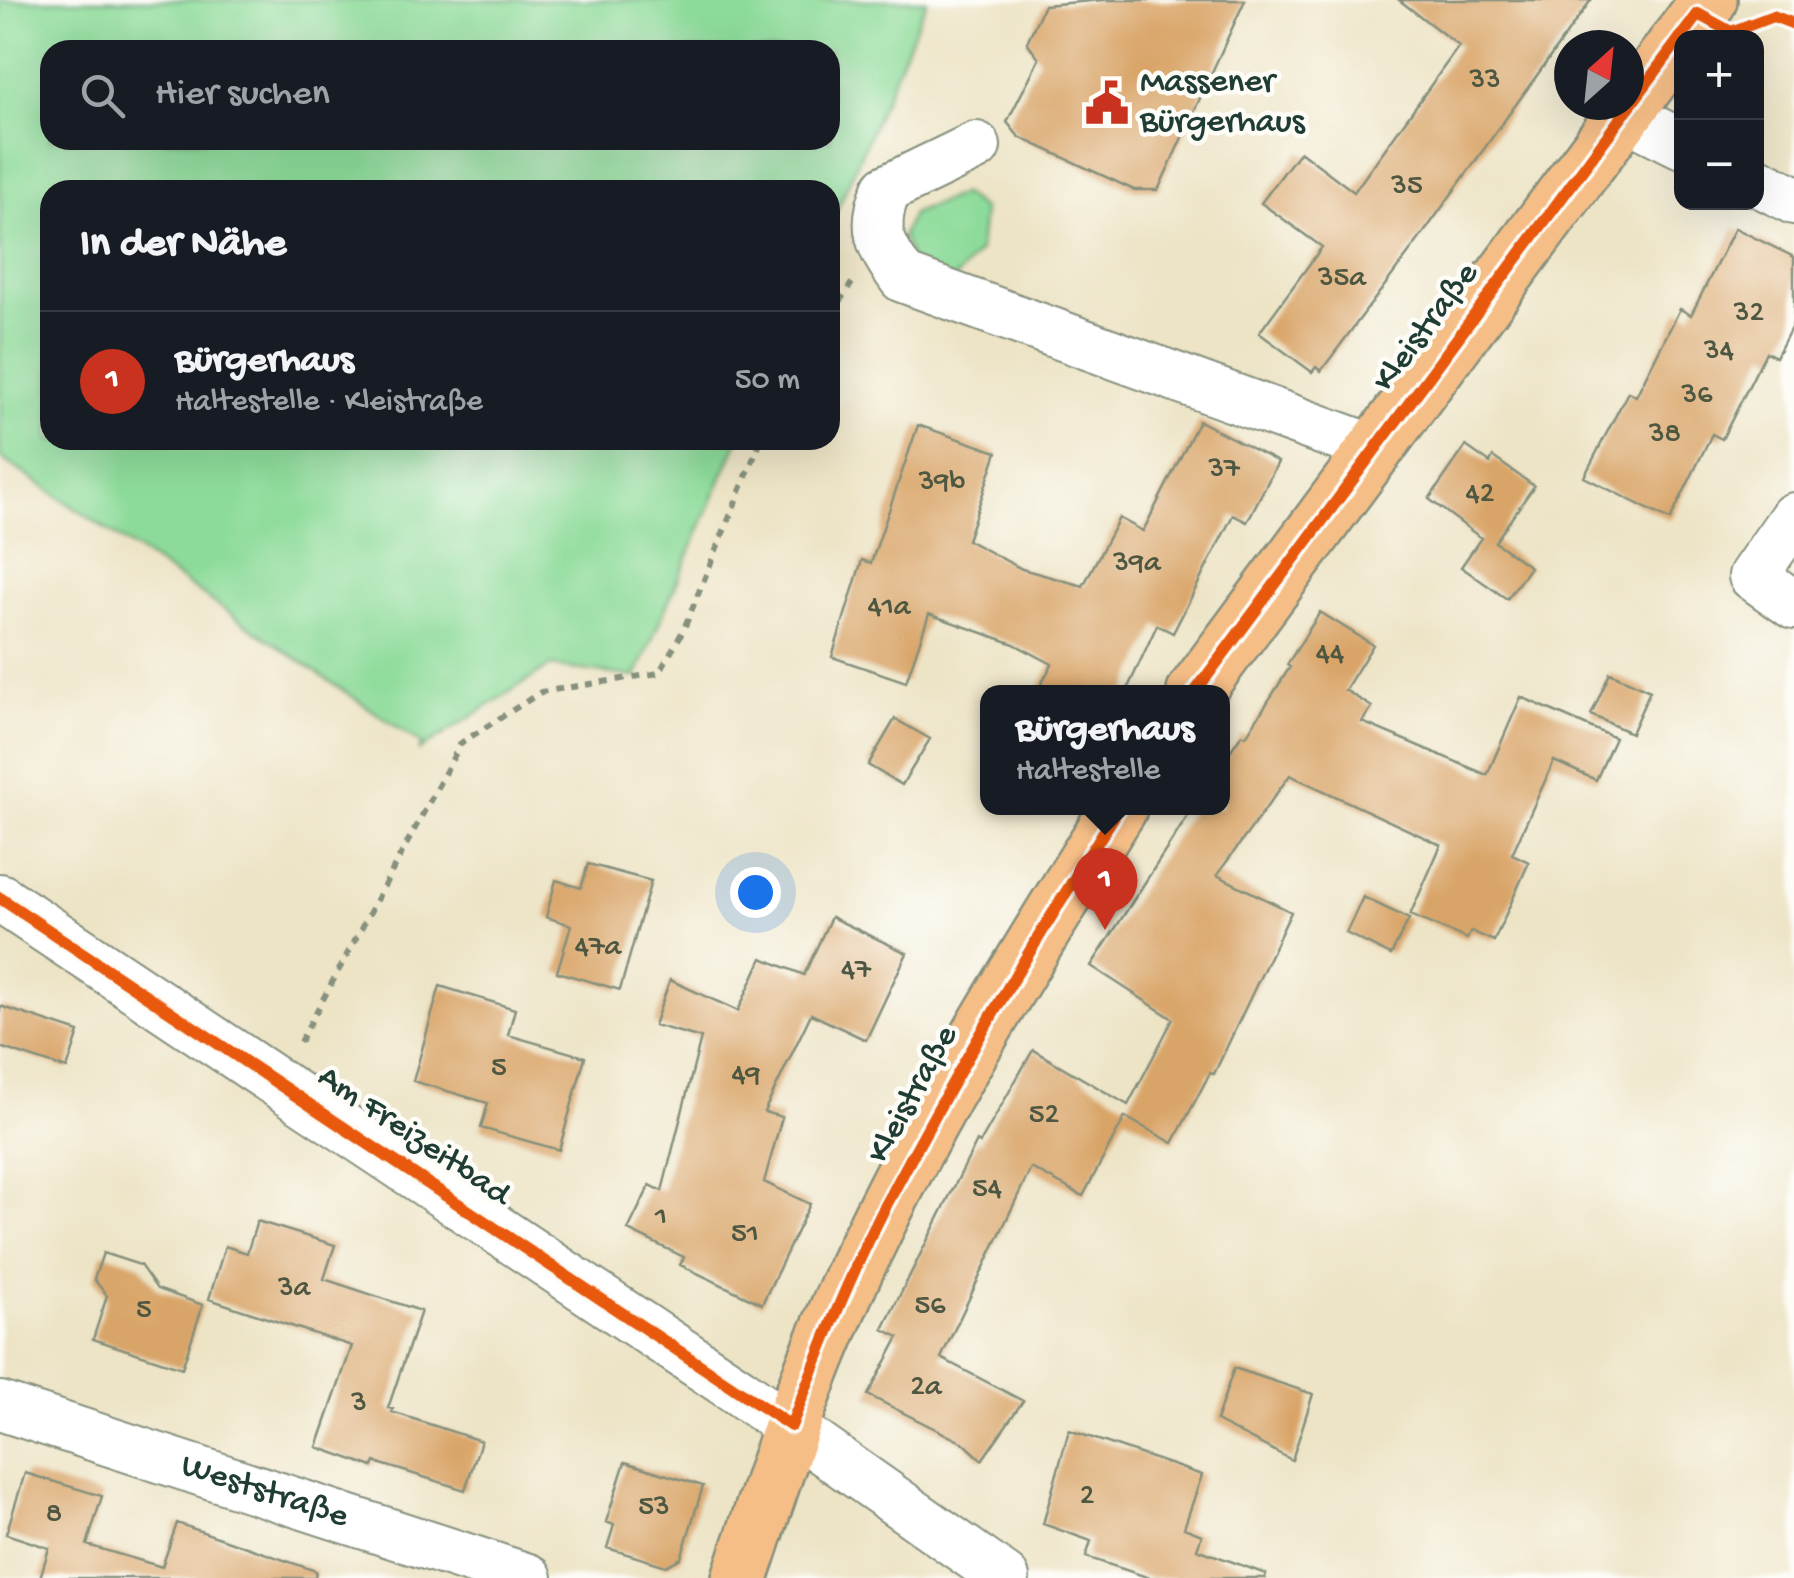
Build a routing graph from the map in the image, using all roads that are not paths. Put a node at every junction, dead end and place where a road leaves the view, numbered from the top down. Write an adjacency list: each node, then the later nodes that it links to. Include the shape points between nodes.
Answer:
1 (1709, 0): 2 (main road, Kleistraße)
2 (1644, 88)
3 (1620, 120): 9 (main road, Kleistraße)
4 (1634, 120): 5 (street)
5 (1674, 140)
6 (976, 146): 9 (street, via 887,189 878,209 880,246 903,278)
7 (1764, 185): 8 (street)
8 (1794, 200)
9 (1374, 449): 12 (main road, Kleistraße)
10 (1794, 517): 11 (street, via 1753,576)
11 (1794, 605)
12 (1200, 685)
13 (1115, 815): 16 (main road, Kleistraße, via 1011,982 884,1211)
14 (0, 898): 16 (street, Am Freizeitbad)
15 (0, 1406): 17 (street, Weststraße)
16 (791, 1426): 18 (main road, Kleistraße); 19 (street, Am Freizeitbad)
17 (528, 1578)
18 (740, 1578)
19 (1004, 1578)

